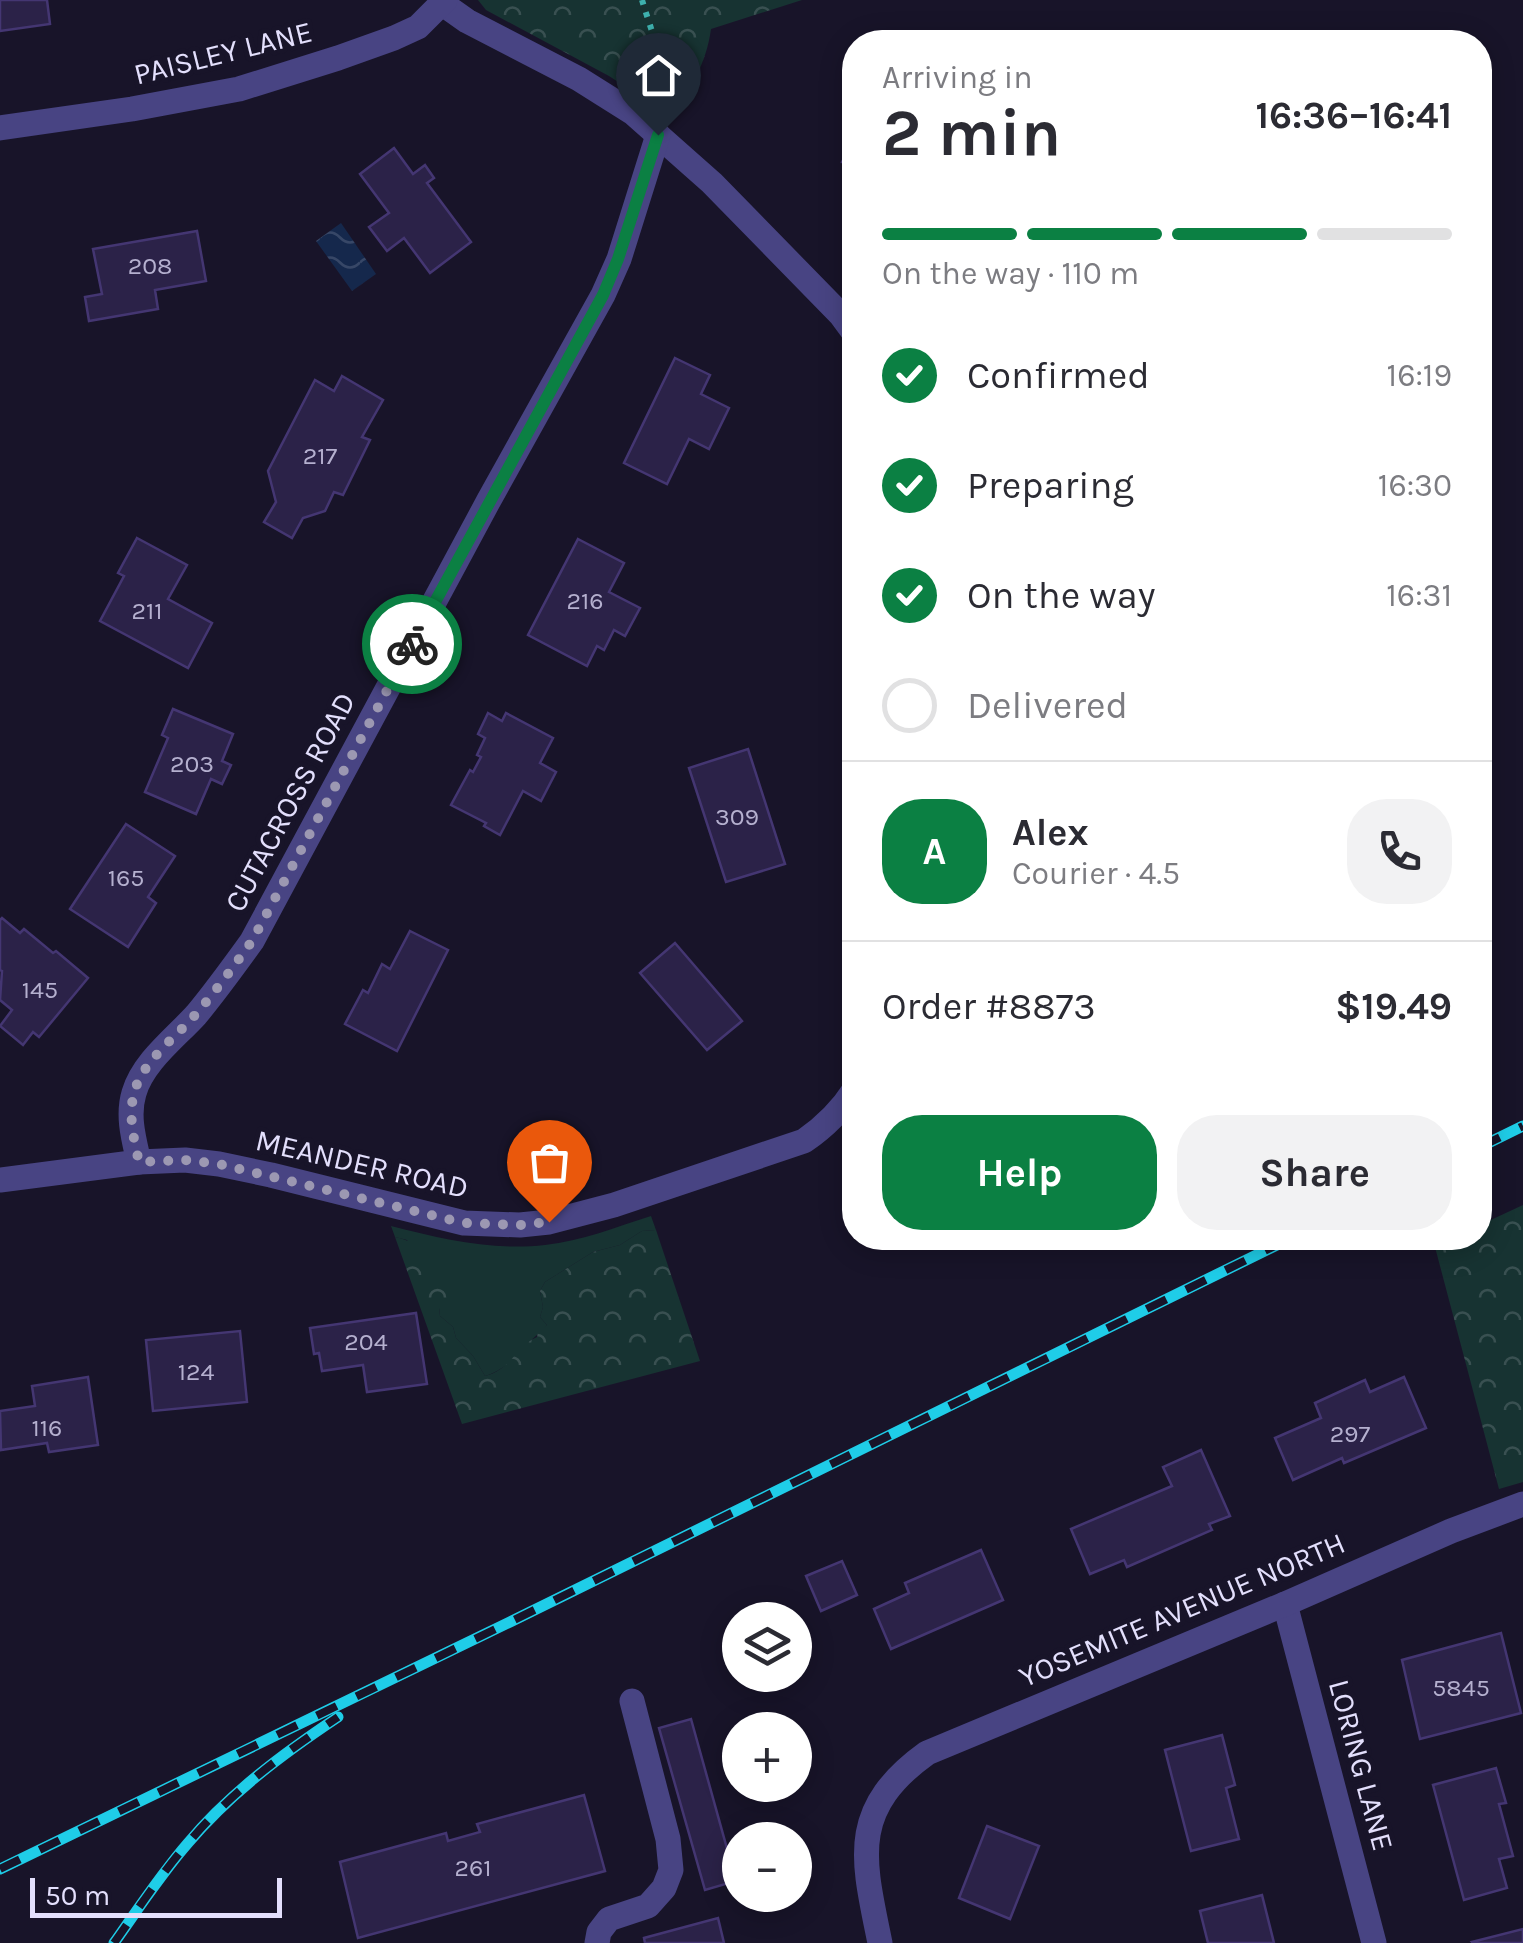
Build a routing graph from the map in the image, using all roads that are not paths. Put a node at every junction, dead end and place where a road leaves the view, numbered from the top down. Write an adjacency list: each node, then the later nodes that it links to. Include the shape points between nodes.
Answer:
1 (444, 2): 2 (street, PAISLEY LANE, via 418,28 238,89); 3 (street, via 467,21 611,98)
2 (0, 128)
3 (658, 135): 4 (street); 6 (street, CUTACROSS ROAD, via 603,295 252,941 142,1077 131,1126)
4 (842, 318)
5 (842, 1110): 6 (street, MEANDER ROAD, via 804,1141 614,1205 520,1225 464,1223 219,1164)
6 (139, 1162): 7 (street, MEANDER ROAD)
7 (0, 1180)
8 (1523, 1504): 9 (street, YOSEMITE AVENUE NORTH)
9 (1286, 1604): 12 (street, YOSEMITE AVENUE NORTH, via 950,1742 906,1769 881,1797 866,1844); 13 (street, LORING LANE)
10 (632, 1701): 11 (street, via 671,1870 648,1906 609,1919)
11 (598, 1943)
12 (880, 1943)
13 (1374, 1943)

